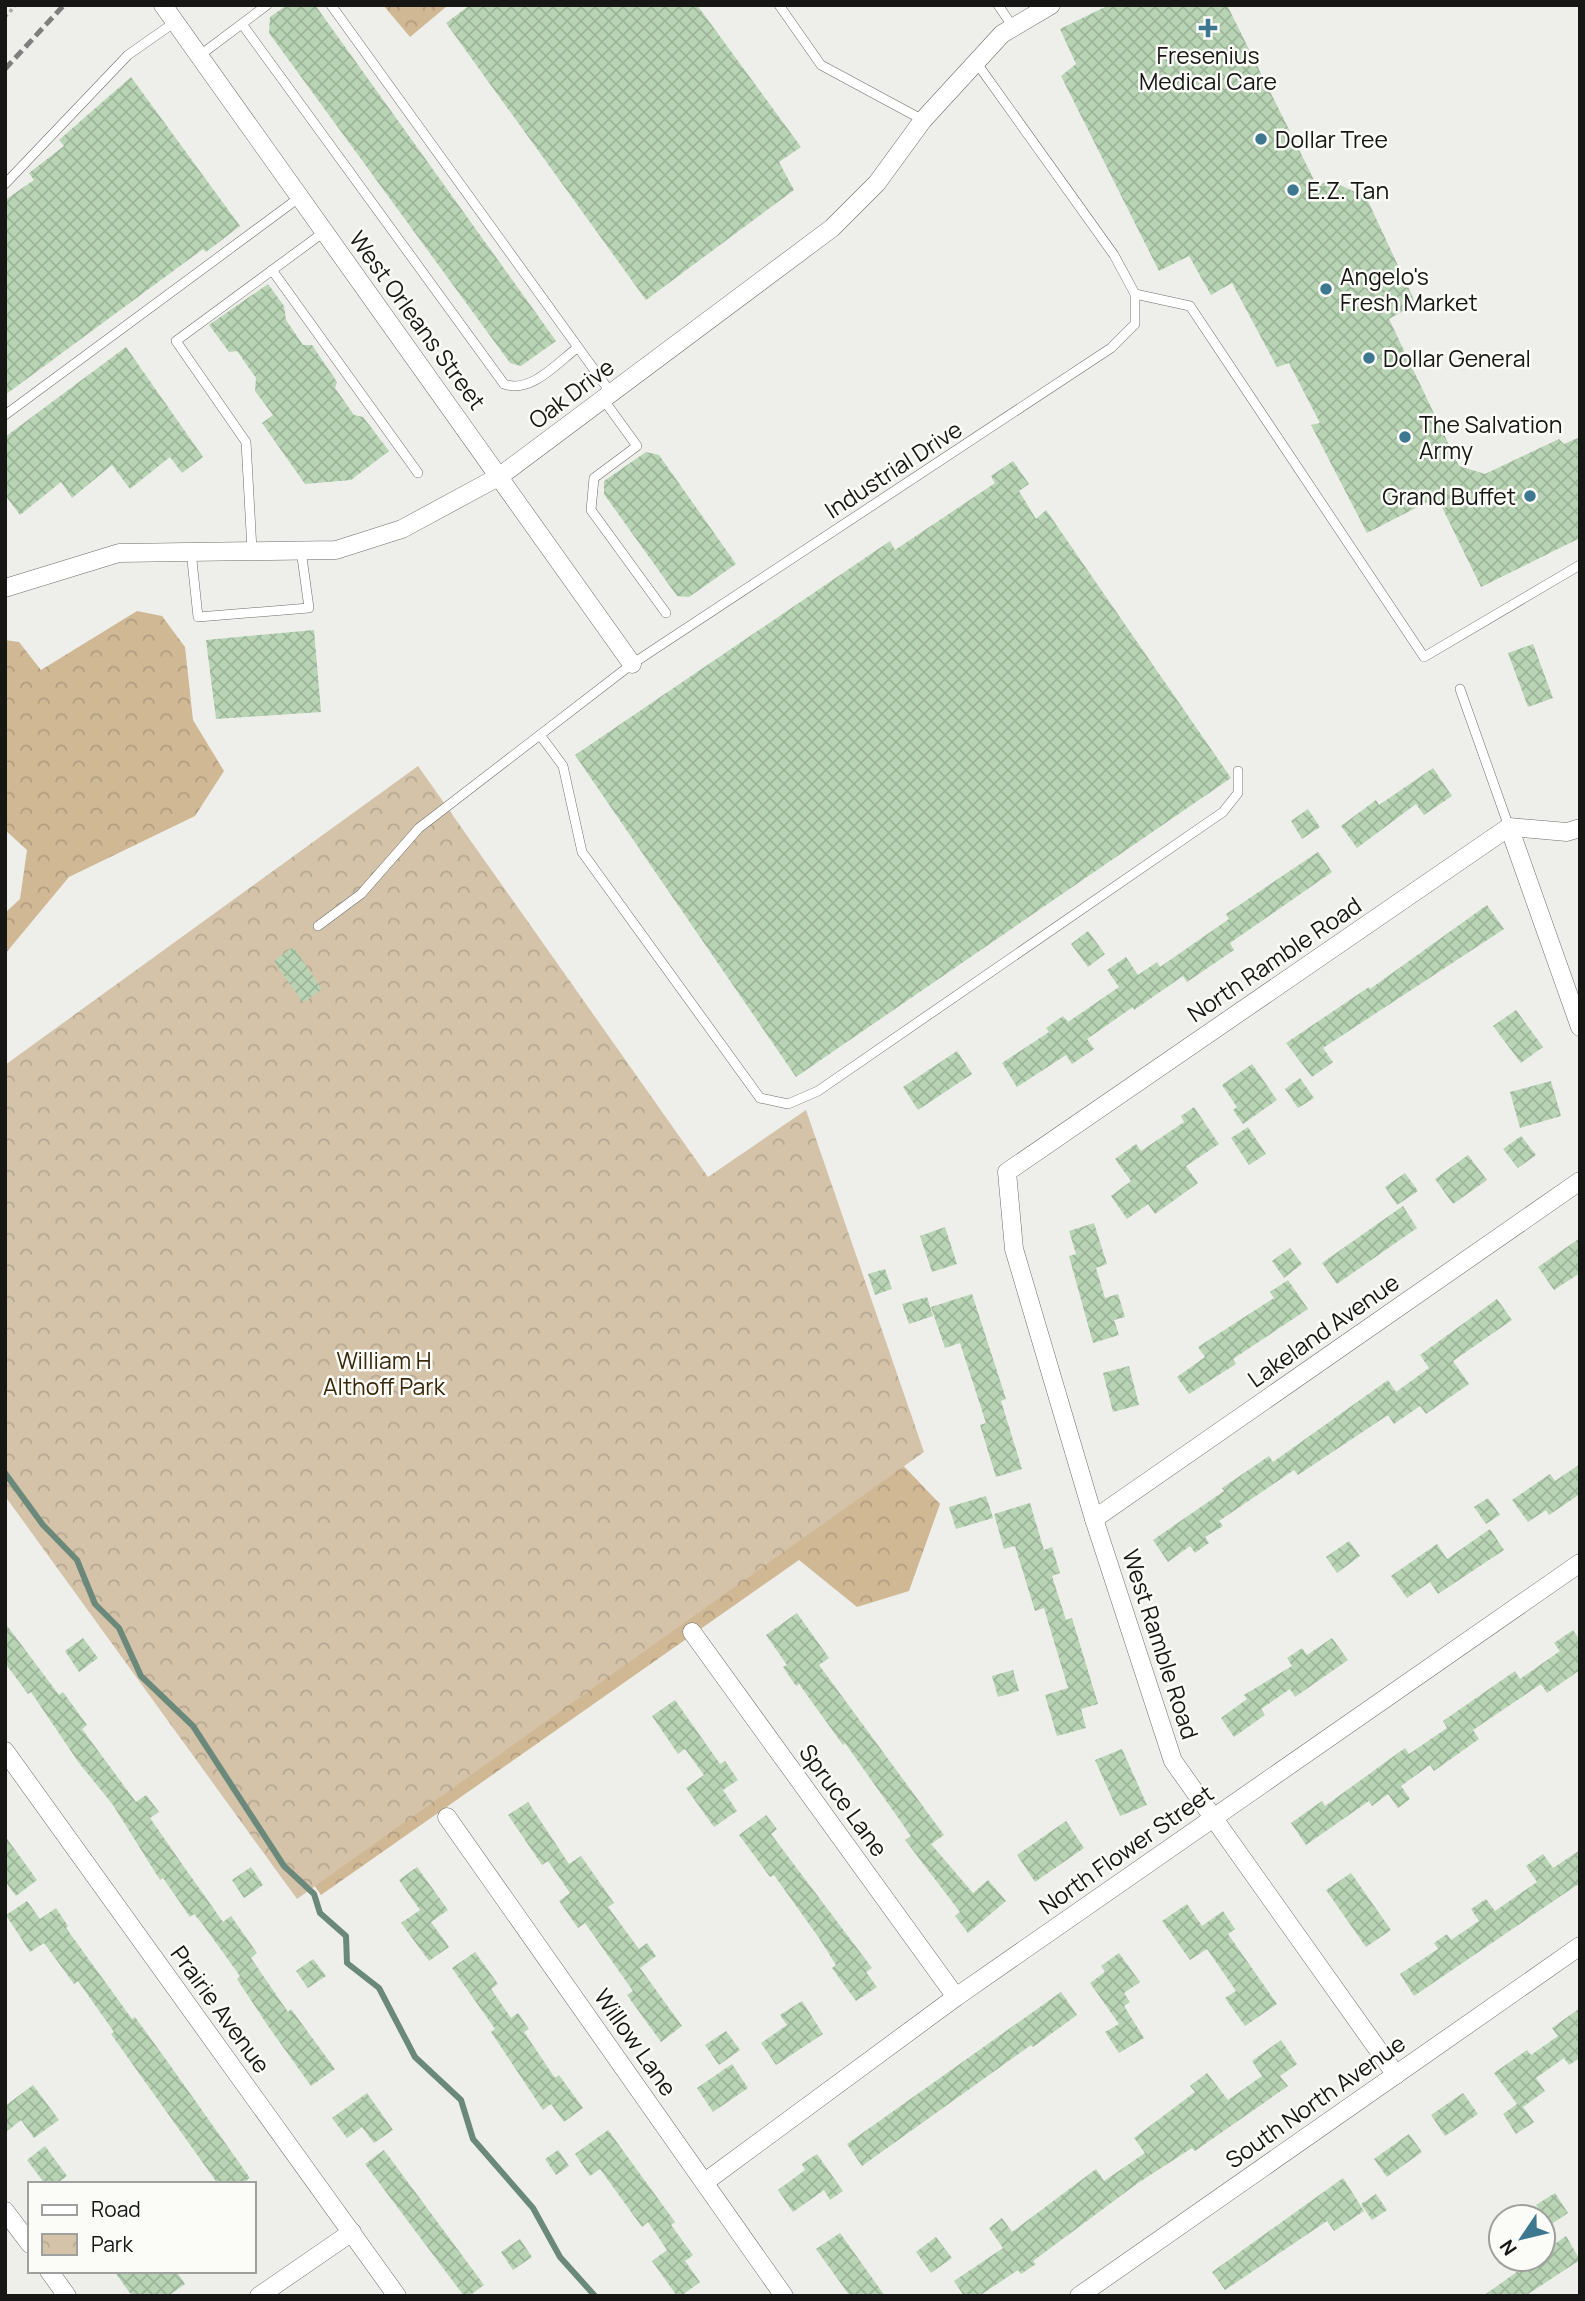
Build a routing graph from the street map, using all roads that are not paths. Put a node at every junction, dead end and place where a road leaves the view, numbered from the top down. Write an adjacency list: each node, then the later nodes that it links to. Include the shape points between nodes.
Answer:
1 (163, 5): 7 (street, West Orleans Street)
2 (267, 5): 8 (lane)
3 (331, 5): 18 (lane)
4 (779, 5): 12 (lane, via 821,65)
5 (998, 5): 9 (lane)
6 (1051, 5): 9 (street, Oak Drive)
7 (175, 22): 10 (street, West Orleans Street); 13 (lane, via 128,55)
8 (242, 24): 10 (lane); 18 (lane, via 503,384 531,383)
9 (1013, 27): 11 (street, Oak Drive)
10 (199, 56): 14 (street, West Orleans Street)
11 (976, 62): 12 (street, Oak Drive); 17 (lane, via 1114,255)
12 (923, 120): 19 (street, Oak Drive, via 877,183 832,228)
13 (5, 184)
14 (299, 197): 15 (street, West Orleans Street); 20 (lane)
15 (324, 232): 16 (lane); 22 (street, West Orleans Street)
16 (272, 270): 21 (lane); 23 (lane, via 176,341 246,442)
17 (1135, 294): 26 (lane, via 1190,306 1424,657); 29 (lane, Industrial Drive, via 1135,324 1111,348)
18 (577, 348): 19 (lane)
19 (607, 396): 22 (street, Oak Drive); 28 (lane, via 637,446 594,478 591,510)
20 (5, 415)
21 (418, 473)
22 (500, 476): 24 (street, Oak Drive, via 402,529 336,550); 29 (street, West Orleans Street)
23 (252, 550): 24 (street, Oak Drive); 25 (street, Oak Drive)
24 (301, 550): 25 (lane, via 309,608 198,617)
25 (191, 551): 27 (street, Oak Drive, via 119,553)
26 (1580, 565)
27 (5, 588)
28 (666, 613)
29 (632, 664): 31 (lane, Industrial Drive)
30 (1460, 689): 33 (lane)
31 (540, 735): 32 (lane, via 563,766 582,852 760,1098 788,1104 818,1091 1223,812 1238,793); 35 (lane, Industrial Drive, via 419,828 361,894)
32 (1238, 771)
33 (1509, 828): 34 (street, via 1567,832); 36 (street); 37 (street, North Ramble Road)
34 (1580, 828)
35 (318, 926)
36 (1580, 1027)
37 (1007, 1172): 39 (street, West Ramble Road, via 1014,1249)
38 (1580, 1181): 39 (street, Lakeland Avenue)
39 (1094, 1519): 44 (street, West Ramble Road, via 1173,1760)
40 (1580, 1563): 44 (street, North Flower Street)
41 (692, 1632): 46 (street, Spruce Lane)
42 (5, 1751): 50 (street, Prairie Avenue)
43 (447, 1818): 48 (street, Willow Lane)
44 (1214, 1819): 46 (street, North Flower Street); 47 (street, West Ramble Road)
45 (1580, 1946): 47 (street, South North Avenue)
46 (956, 1997): 48 (street, North Flower Street)
47 (1396, 2075): 57 (street, South North Avenue)
48 (705, 2182): 56 (street, Willow Lane)
49 (5, 2211): 51 (street)
50 (352, 2232): 54 (street); 55 (street, Prairie Avenue)
51 (28, 2242)
52 (50, 2273): 53 (street)
53 (67, 2296)
54 (259, 2296)
55 (397, 2296)
56 (784, 2296)
57 (1079, 2296)

